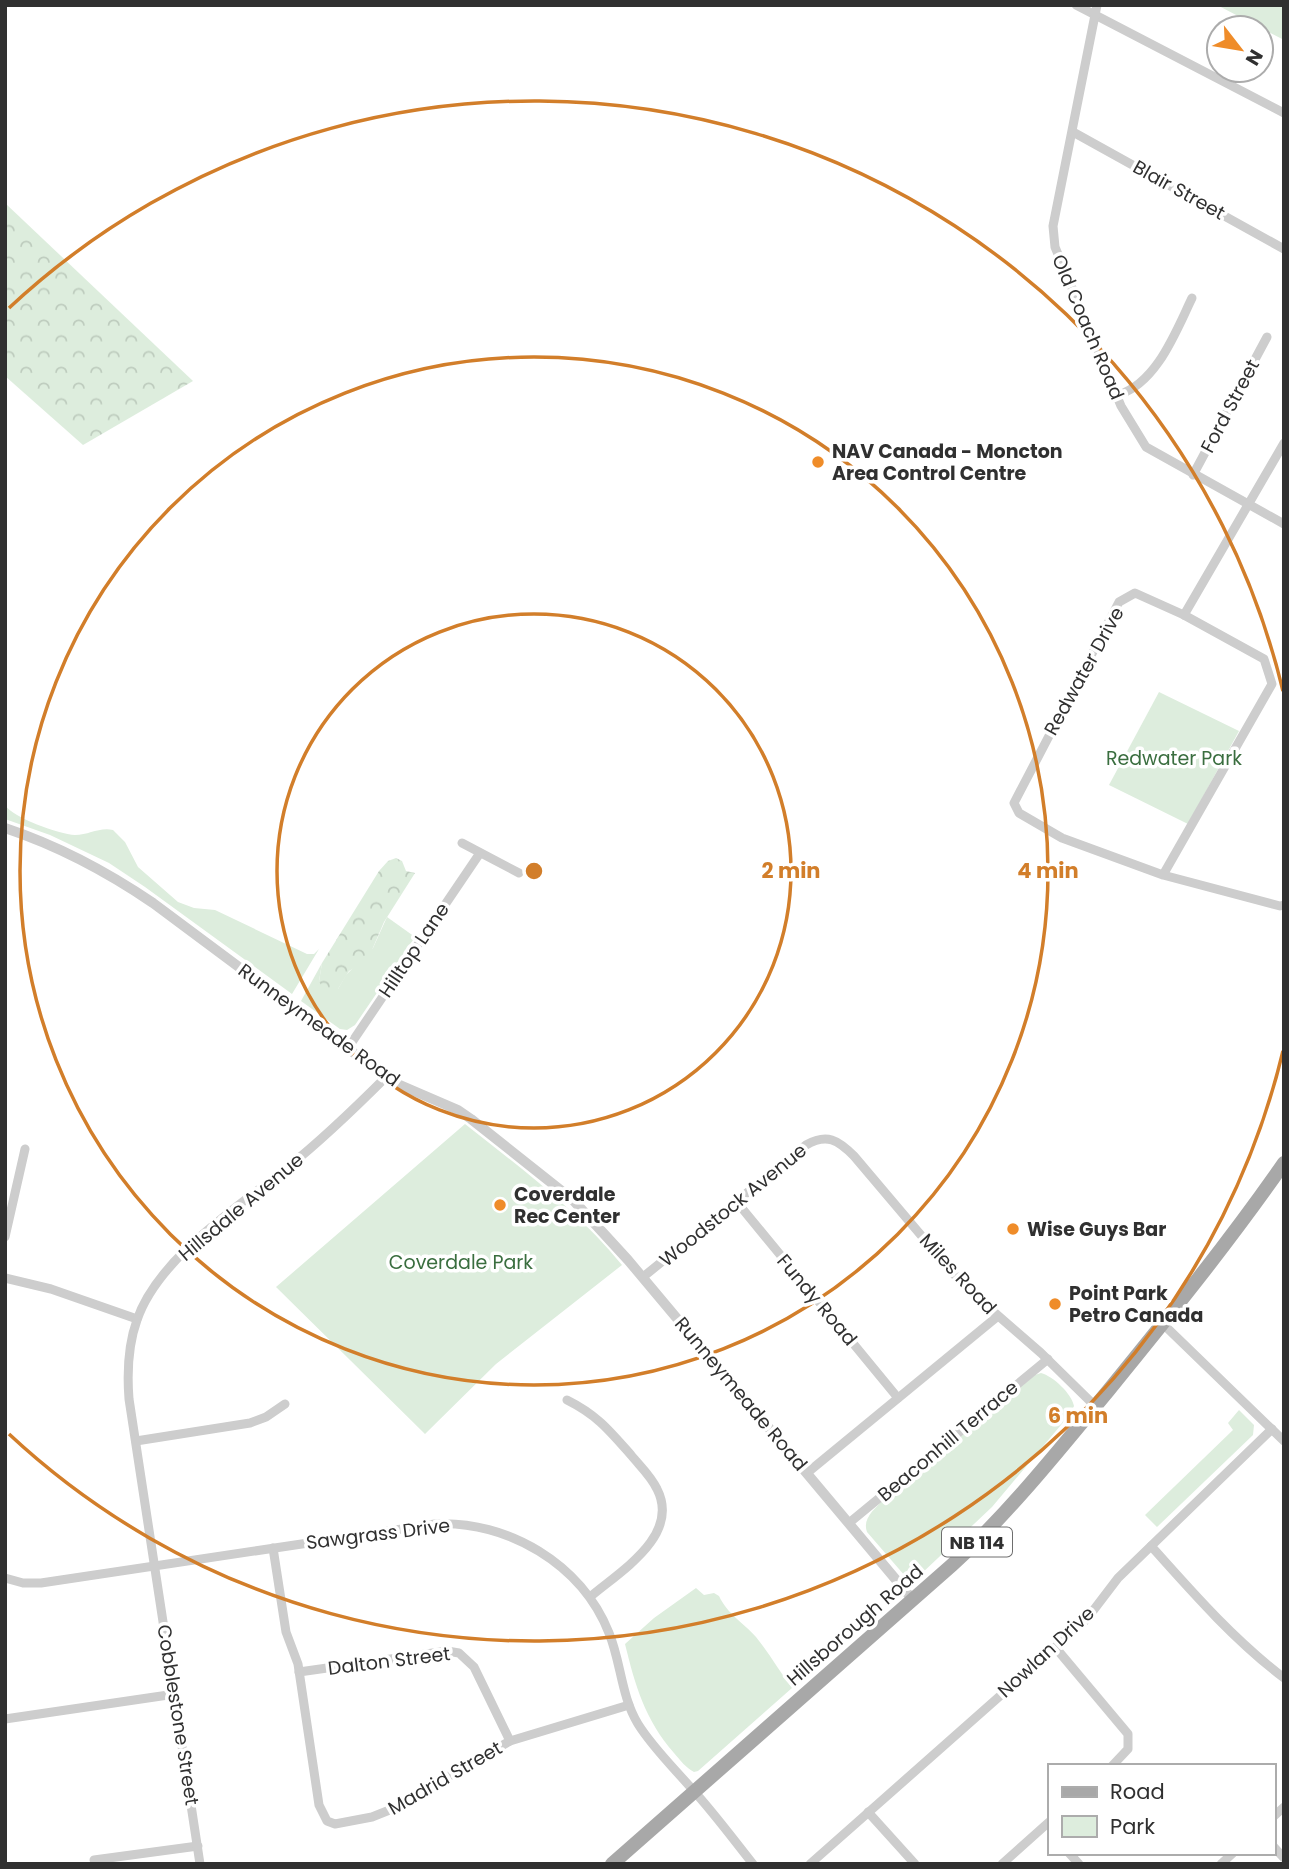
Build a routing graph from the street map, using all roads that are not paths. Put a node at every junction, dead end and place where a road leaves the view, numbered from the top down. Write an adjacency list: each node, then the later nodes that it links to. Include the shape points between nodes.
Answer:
1 (1076, 5): 3 (street)
2 (1097, 5): 3 (street, Old Coach Road)
3 (1095, 16): 4 (street); 5 (street, Old Coach Road)
4 (1284, 113)
5 (1073, 132): 6 (street, Blair Street); 9 (street, Old Coach Road, via 1053,226 1055,247)
6 (1284, 249)
7 (1192, 298): 9 (street, via 1159,364 1128,393)
8 (1267, 337): 11 (street, Ford Street)
9 (1118, 395): 11 (street, Old Coach Road, via 1146,447)
10 (1284, 443): 12 (street)
11 (1194, 475): 12 (street, Old Coach Road)
12 (1250, 505): 13 (street, Old Coach Road); 14 (street)
13 (1284, 524)
14 (1184, 615): 19 (street, Redwater Drive, via 1264,659 1272,684); 19 (street, Redwater Drive, via 1135,593 1119,602 1014,803 1019,813 1062,838)
15 (5, 828): 21 (street, Runneymeade Road, via 63,849 118,879)
16 (462, 843): 17 (street)
17 (480, 853): 18 (street); 21 (street, Hilltop Lane)
18 (519, 873)
19 (1163, 875): 20 (street, Redwater Drive)
20 (1284, 905)
21 (348, 1048): 22 (street, Runneymeade Road)
22 (386, 1077): 28 (street, Runneymeade Road, via 478,1124 578,1205); 31 (street, Hillsdale Avenue, via 330,1133 181,1255 159,1280)
23 (826, 1138): 26 (street, Woodstock Avenue, via 806,1145); 30 (street, Miles Road, via 854,1156 964,1286)
24 (25, 1149): 27 (street)
25 (1284, 1163): 32 (main road, Hillsborough Road / NB 114)
26 (736, 1201): 28 (street, Woodstock Avenue); 34 (street, Fundy Road)
27 (5, 1237)
28 (643, 1277): 41 (street, Runneymeade Road)
29 (5, 1278): 31 (street)
30 (998, 1316): 33 (street, Miles Road); 34 (street)
31 (137, 1319): 39 (street, Hillsdale Avenue, via 128,1385)
32 (1163, 1324): 37 (main road, Hillsborough Road / NB 114); 38 (street)
33 (1048, 1359): 37 (street, Miles Road); 42 (street, Beaconhill Terrace)
34 (898, 1398): 41 (street)
35 (567, 1400): 47 (street, via 600,1420 650,1478 662,1507 651,1544)
36 (285, 1404): 39 (street, via 250,1423)
37 (1095, 1406): 48 (main road, Hillsborough Road / NB 114, via 1004,1514)
38 (1272, 1429): 40 (street); 43 (street, Nowlan Drive)
39 (136, 1441): 45 (street, Hillsdale Avenue)
40 (1284, 1441)
41 (807, 1473): 42 (street, Runneymeade Road)
42 (849, 1523): 48 (street, Runneymeade Road)
43 (1151, 1546): 49 (street, Nowlan Drive, via 1118,1578 1086,1620); 51 (street)
44 (273, 1548): 45 (street, Sawgrass Drive); 47 (street, Sawgrass Drive, via 422,1526 468,1525 531,1547 559,1566); 50 (street, Madrid Street, via 286,1632)
45 (155, 1566): 46 (street, Sawgrass Drive, via 31,1584); 52 (street, Cobblestone Street)
46 (5, 1578)
47 (590, 1597): 53 (street, Sawgrass Drive, via 610,1634)
48 (913, 1600): 57 (main road, Hillsborough Road / NB 114)
49 (1055, 1647): 56 (street, via 1128,1734 1128,1749); 58 (street, Nowlan Drive)
50 (299, 1672): 55 (street, Dalton Street, via 447,1651 460,1653 474,1667); 55 (street, Madrid Street, via 319,1805 332,1824 382,1814)
51 (1284, 1678)
52 (174, 1694): 54 (street); 60 (street, Cobblestone Street)
53 (629, 1706): 55 (street, Madrid Street); 57 (street, Sawgrass Drive, via 650,1741)
54 (5, 1719)
55 (510, 1741)
56 (1114, 1764)
57 (694, 1792): 63 (main road, Hillsborough Road / NB 114); 64 (street, Sawgrass Drive)
58 (868, 1812): 65 (street, Nowlan Drive); 66 (street)
59 (1048, 1826): 67 (street)
60 (198, 1846): 61 (street); 62 (street, Cobblestone Street)
61 (94, 1860)
62 (200, 1864)
63 (612, 1864)
64 (753, 1864)
65 (810, 1864)
66 (915, 1864)
67 (1002, 1864)

